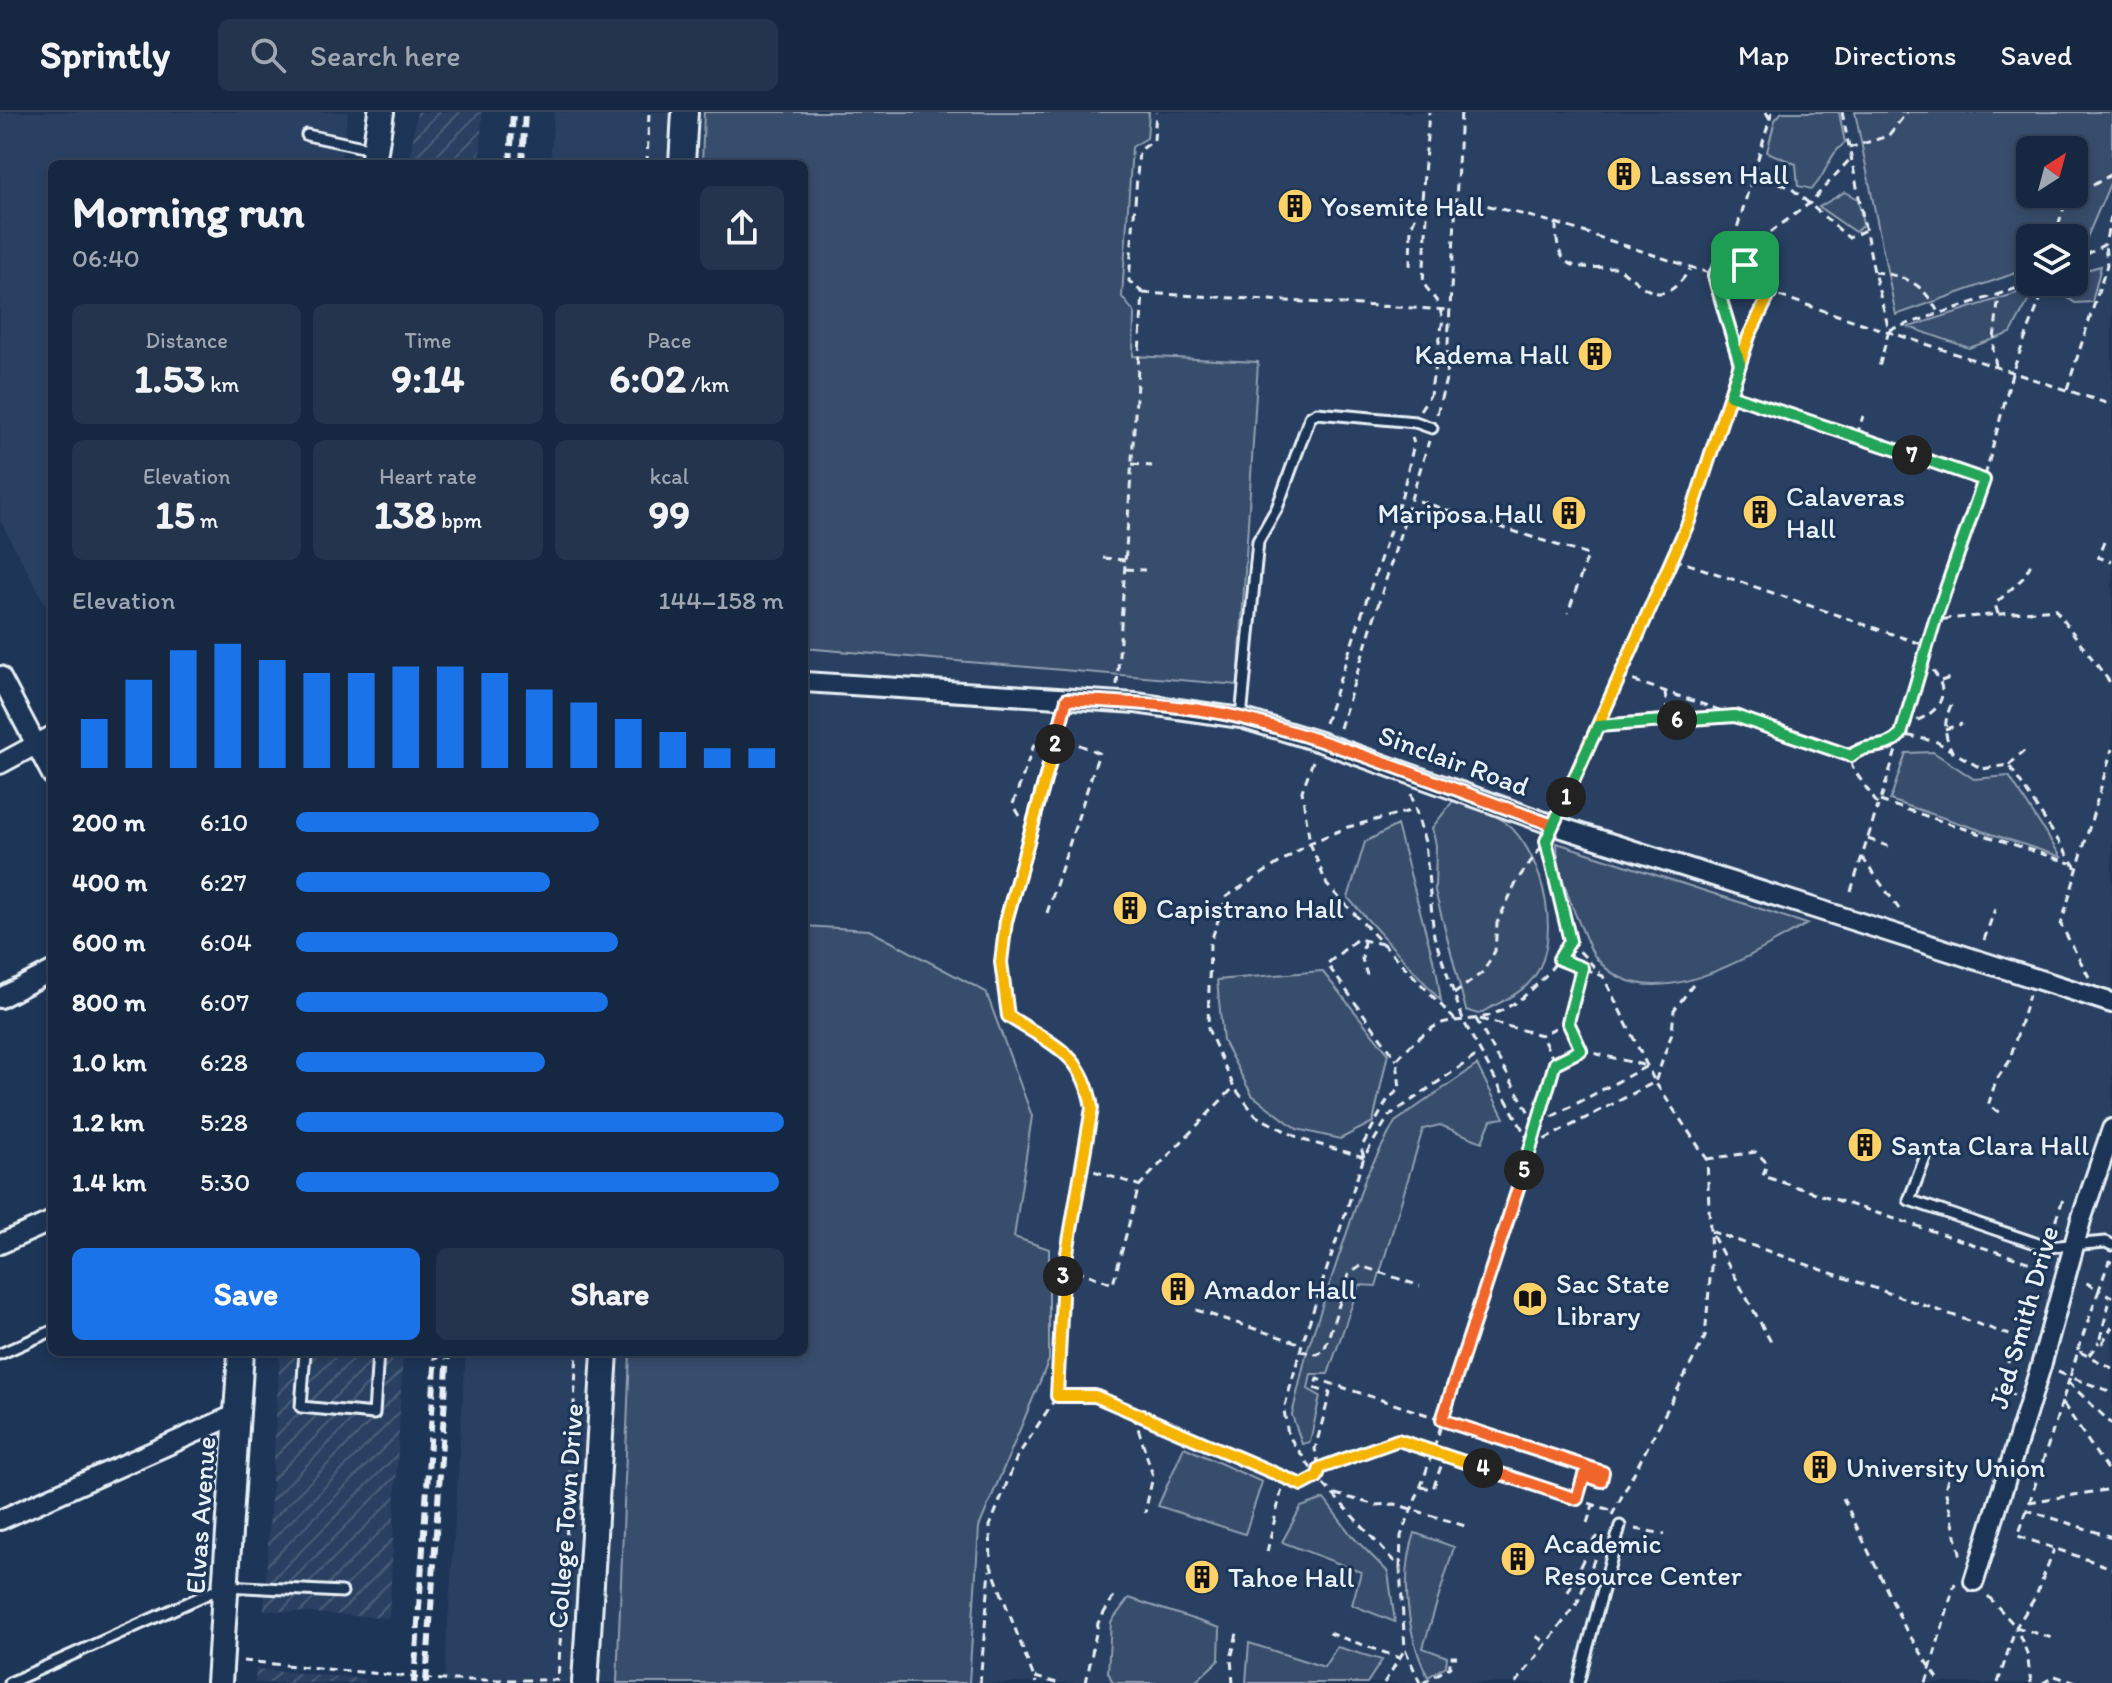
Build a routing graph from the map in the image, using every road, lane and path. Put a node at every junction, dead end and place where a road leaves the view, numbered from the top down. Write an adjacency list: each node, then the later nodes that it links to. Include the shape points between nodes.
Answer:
1 (381, 112): 13 (street)
2 (649, 112): 15 (path)
3 (685, 112): 16 (street)
4 (1156, 112): 35 (path, via 1154,140 1139,151 1129,281)
5 (1429, 112): 19 (path)
6 (1766, 112): 10 (path)
7 (1772, 112): 10 (path)
8 (1842, 112): 12 (path)
9 (1907, 112): 12 (path, via 1888,136)
10 (1770, 119): 17 (path)
11 (307, 135): 13 (lane)
12 (1849, 148): 14 (path)
13 (375, 157)
14 (1851, 158): 21 (path); 25 (path)
15 (647, 160)
16 (682, 160)
17 (1754, 172): 21 (path); 27 (path)
18 (2112, 174): 24 (path, via 2066,201)
19 (1422, 200): 30 (path, via 1411,227); 39 (path, via 1430,200 1423,283)
20 (1474, 202): 23 (path)
21 (1810, 203): 25 (path, via 1849,238); 29 (path, via 1767,235)
22 (2112, 213): 26 (path)
23 (1556, 223): 31 (path); 31 (path, via 1561,256 1572,267 1618,267 1651,293 1666,293)
24 (2059, 224)
25 (1865, 230): 32 (path)
26 (2105, 244): 28 (path); 47 (path, via 2107,265)
27 (1732, 245): 29 (path); 33 (path)
28 (2088, 254)
29 (1745, 265): 36 (path)
30 (1410, 266)
31 (1690, 269): 33 (path)
32 (1874, 272): 41 (path, via 1919,283); 42 (path)
33 (1714, 276): 36 (path); 43 (path)
34 (2016, 288): 37 (path)
35 (1143, 293): 39 (path); 55 (path)
36 (1770, 293): 42 (path); 43 (path)
37 (1999, 294): 41 (path); 44 (path)
38 (2042, 296): 45 (path)
39 (1438, 310): 40 (path); 50 (path, via 1443,319 1430,395 1420,411)
40 (1450, 310)
41 (1939, 314): 42 (path)
42 (1889, 330): 44 (path); 46 (path)
43 (1740, 364): 48 (path)
44 (1996, 366): 45 (path)
45 (2013, 370): 47 (path); 57 (path)
46 (1878, 371)
47 (2066, 390): 49 (path)
48 (1730, 395): 54 (path); 61 (path)
49 (2112, 405)
50 (1409, 409)
51 (1863, 416): 54 (path)
52 (1432, 428): 85 (lane, via 1317,413 1310,417 1277,508 1258,541)
53 (1403, 431): 92 (path, via 1414,444 1402,495)
54 (1856, 436): 57 (path)
55 (1132, 464): 56 (path); 62 (path)
56 (1152, 466)
57 (1984, 480): 69 (path)
58 (1419, 501): 67 (path, via 1588,555)
59 (2104, 542): 64 (path, via 2098,557)
60 (1103, 558): 62 (path)
61 (1672, 558): 70 (path); 73 (path)
62 (1125, 560): 65 (path)
63 (2033, 560): 68 (path, via 2017,586 1995,604)
64 (2112, 562)
65 (1125, 569): 66 (path); 78 (path)
66 (1145, 570)
67 (1568, 613)
68 (1998, 614): 69 (path); 77 (path, via 2055,609)
69 (1935, 620): 70 (path)
70 (1927, 646): 71 (path)
71 (1923, 660): 75 (path); 88 (path)
72 (0, 676): 94 (street)
73 (1620, 676): 79 (path); 89 (path)
74 (1950, 678): 75 (path)
75 (1941, 681): 80 (path)
76 (808, 682): 82 (street, Sinclair Road)
77 (2112, 685)
78 (1117, 689)
79 (1665, 692): 84 (path); 86 (path)
80 (1943, 694): 81 (path); 88 (path, via 1935,712)
81 (1949, 698)
82 (1067, 699): 85 (street, Sinclair Road); 116 (lane)
83 (1951, 705): 90 (path)
84 (1735, 716): 86 (path); 98 (path)
85 (1241, 718): 92 (street, Sinclair Road)
86 (1668, 720): 89 (path)
87 (1962, 724): 90 (path)
88 (1904, 725): 93 (path)
89 (1598, 726): 106 (path)
90 (1945, 729): 99 (path)
91 (1046, 730): 105 (path, via 1045,737 1036,739 1013,804)
92 (1322, 733): 102 (street, Sinclair Road); 108 (path, via 1302,791)
93 (1901, 734): 98 (path, via 1891,745); 99 (path, via 1937,742); 103 (path)
94 (44, 740): 100 (street)
95 (1070, 741): 115 (path, via 1099,753)
96 (2112, 749): 111 (path)
97 (2024, 751): 101 (path)
98 (1851, 756): 103 (path, via 1852,767)
99 (1955, 756): 101 (path, via 1982,769)
100 (0, 764)
101 (2009, 765): 111 (path)
102 (1408, 774): 104 (path); 106 (street, Sinclair Road)
103 (1879, 803): 107 (path); 111 (path)
104 (1414, 810): 108 (path); 129 (path, via 1425,842 1434,936)
105 (1020, 816)
106 (1549, 833): 119 (path); 129 (path, via 1497,923 1495,951 1483,972); 131 (street, Sinclair Road)
107 (1868, 839): 109 (path); 110 (path)
108 (1310, 843): 120 (path, via 1327,885); 143 (path, via 1226,897 1210,944 1208,1029)
109 (1893, 848)
110 (1862, 857): 112 (path); 113 (path)
111 (2074, 866): 126 (path, via 2061,925)
112 (1851, 891)
113 (1899, 909)
114 (1995, 909): 117 (path)
115 (1047, 913)
116 (1006, 921): 151 (path, via 1001,962 1008,1016 1074,1059 1088,1084 1092,1108)
117 (1984, 940)
118 (1364, 941): 120 (path); 124 (path); 139 (path, via 1357,939 1327,964)
119 (1570, 941): 121 (path); 125 (path)
120 (1383, 944): 135 (path)
121 (1559, 959): 122 (path); 132 (path, via 1544,980 1492,1015)
122 (1582, 968): 125 (path); 134 (path)
123 (48, 973): 130 (street)
124 (1367, 975)
125 (1603, 976): 141 (path)
126 (2091, 980)
127 (1693, 985): 142 (path, via 1674,1010)
128 (2031, 989): 144 (path, via 2009,1062 1988,1106)
129 (1454, 994): 133 (path)
130 (0, 998)
131 (2112, 1003)
132 (1476, 1019): 133 (path); 136 (path); 145 (path)
133 (1464, 1022): 135 (path); 138 (path)
134 (1568, 1022): 136 (path); 137 (path)
135 (1458, 1023): 139 (path, via 1443,1022)
136 (1541, 1035): 140 (path)
137 (1581, 1050): 140 (path); 141 (path)
138 (1480, 1053): 147 (path); 149 (path, via 1389,1116)
139 (1397, 1060): 149 (path, via 1400,1089 1388,1099 1361,1148)
140 (1555, 1063): 145 (path)
141 (1647, 1066): 142 (path); 145 (path)
142 (1655, 1082): 147 (path); 150 (path)
143 (1234, 1087): 149 (path, via 1256,1116 1303,1140); 152 (path)
144 (1999, 1112)
145 (1536, 1125): 147 (path)
146 (2112, 1129): 153 (street, Jed Smith Drive)
147 (1532, 1146): 193 (path)
148 (1928, 1150): 159 (lane, via 1909,1200)
149 (1364, 1157): 173 (path)
150 (1707, 1159): 155 (path); 159 (path, via 1756,1152 1767,1163 1763,1176 2040,1266)
151 (1081, 1167): 152 (path); 161 (path)
152 (1139, 1186): 161 (path, via 1113,1284)
153 (2085, 1207): 157 (street, Jed Smith Drive); 159 (path, via 2063,1199)
154 (48, 1223): 156 (street)
155 (1710, 1231): 170 (path); 171 (path); 210 (path, via 1705,1337)
156 (0, 1244)
157 (2074, 1245): 158 (lane); 159 (lane); 224 (street, Jed Smith Drive, via 2041,1366)
158 (2112, 1245)
159 (2047, 1247)
160 (2112, 1262): 164 (path)
161 (1063, 1265): 189 (path)
162 (2084, 1274): 164 (path, via 2082,1280)
163 (1420, 1286): 174 (path, via 1354,1268 1324,1351)
164 (2099, 1290): 165 (path); 175 (path)
165 (2112, 1297)
166 (2109, 1304): 172 (path)
167 (1196, 1310): 173 (path)
168 (2112, 1327): 172 (path)
169 (48, 1333): 177 (lane)
170 (2027, 1341)
171 (1771, 1342)
172 (2099, 1342): 183 (path)
173 (1302, 1344): 174 (path)
174 (1300, 1351): 197 (path, via 1284,1410 1288,1435)
175 (2078, 1351): 183 (path); 186 (path)
176 (2011, 1352): 188 (path, via 1998,1390)
177 (0, 1354)
178 (241, 1356): 191 (street, Elvas Avenue)
179 (305, 1356): 180 (lane, via 301,1407 374,1414)
180 (378, 1356)
181 (577, 1356): 241 (path)
182 (605, 1356): 243 (street, College Town Drive)
183 (2089, 1356): 185 (path)
184 (2049, 1368): 186 (path)
185 (2112, 1368)
186 (2069, 1380): 187 (path); 190 (path); 194 (path)
187 (2112, 1392)
188 (2014, 1395)
189 (1057, 1396): 192 (path, via 1095,1396); 221 (path, via 1017,1457 990,1526)
190 (2062, 1402): 198 (path); 206 (path)
191 (237, 1414): 212 (street); 225 (street, Elvas Avenue)
192 (1134, 1415): 200 (path); 211 (path, via 1153,1476)
193 (1442, 1420): 196 (path, via 1317,1379 1314,1388 1330,1393 1315,1449); 201 (path); 205 (path, via 1603,1472 1601,1481 1584,1475)
194 (2112, 1424)
195 (1445, 1455): 196 (path, via 1398,1440); 201 (path, via 1433,1489); 205 (path)
196 (1320, 1468): 197 (path)
197 (1317, 1477): 200 (path, via 1302,1485); 203 (path)
198 (2112, 1477)
199 (1948, 1479): 218 (path, via 1945,1489 1961,1561)
200 (1284, 1480): 220 (path)
201 (1421, 1487): 209 (path)
202 (2112, 1489): 206 (path)
203 (1332, 1494): 209 (path); 222 (path)
204 (1843, 1498): 238 (path, via 1906,1630)
205 (1577, 1499): 207 (path)
206 (2029, 1502): 208 (path)
207 (1593, 1505): 210 (path); 213 (path)
208 (2027, 1510): 217 (path); 219 (path, via 2018,1536)
209 (1413, 1511): 214 (path); 222 (path, via 1401,1536)
210 (1613, 1511): 215 (path, via 1608,1524)
211 (1145, 1513)
212 (0, 1520)
213 (1587, 1523)
214 (1465, 1526)
215 (1620, 1526): 216 (path); 251 (lane)
216 (1665, 1534)
217 (2112, 1537)
218 (1965, 1547)
219 (2054, 1549): 223 (path); 229 (path, via 2036,1596)
220 (1267, 1552)
221 (991, 1566): 240 (path); 244 (path)
222 (1400, 1568): 235 (path)
223 (2112, 1568)
224 (1966, 1578): 229 (path); 238 (path)
225 (225, 1586): 226 (lane); 239 (street, Elvas Avenue); 242 (lane)
226 (342, 1592)
227 (1568, 1592): 234 (path, via 1591,1543 1605,1531 1577,1604)
228 (1115, 1594): 246 (path, via 1098,1623)
229 (2016, 1627): 233 (path); 254 (path); 255 (path)
230 (1237, 1633): 247 (path)
231 (1329, 1633): 237 (path)
232 (1536, 1636): 234 (path)
233 (2052, 1638)
234 (1547, 1644): 250 (path)
235 (1405, 1649): 237 (path); 249 (path)
236 (1457, 1657): 249 (path, via 1450,1657 1450,1667)
237 (1400, 1658): 248 (path)
238 (1931, 1668): 252 (path); 253 (path)
239 (220, 1671): 241 (path)
240 (1035, 1680): 245 (path)
241 (558, 1682)
242 (9, 1683)
243 (585, 1683)
244 (980, 1683)
245 (1057, 1683)
246 (1086, 1683)
247 (1233, 1683)
248 (1384, 1683)
249 (1421, 1683)
250 (1516, 1683)
251 (1578, 1683)
252 (1926, 1683)
253 (1941, 1683)
254 (1998, 1683)
255 (2031, 1683)
256 (2043, 1683): 257 (path, via 2055,1676)
257 (2076, 1683)

